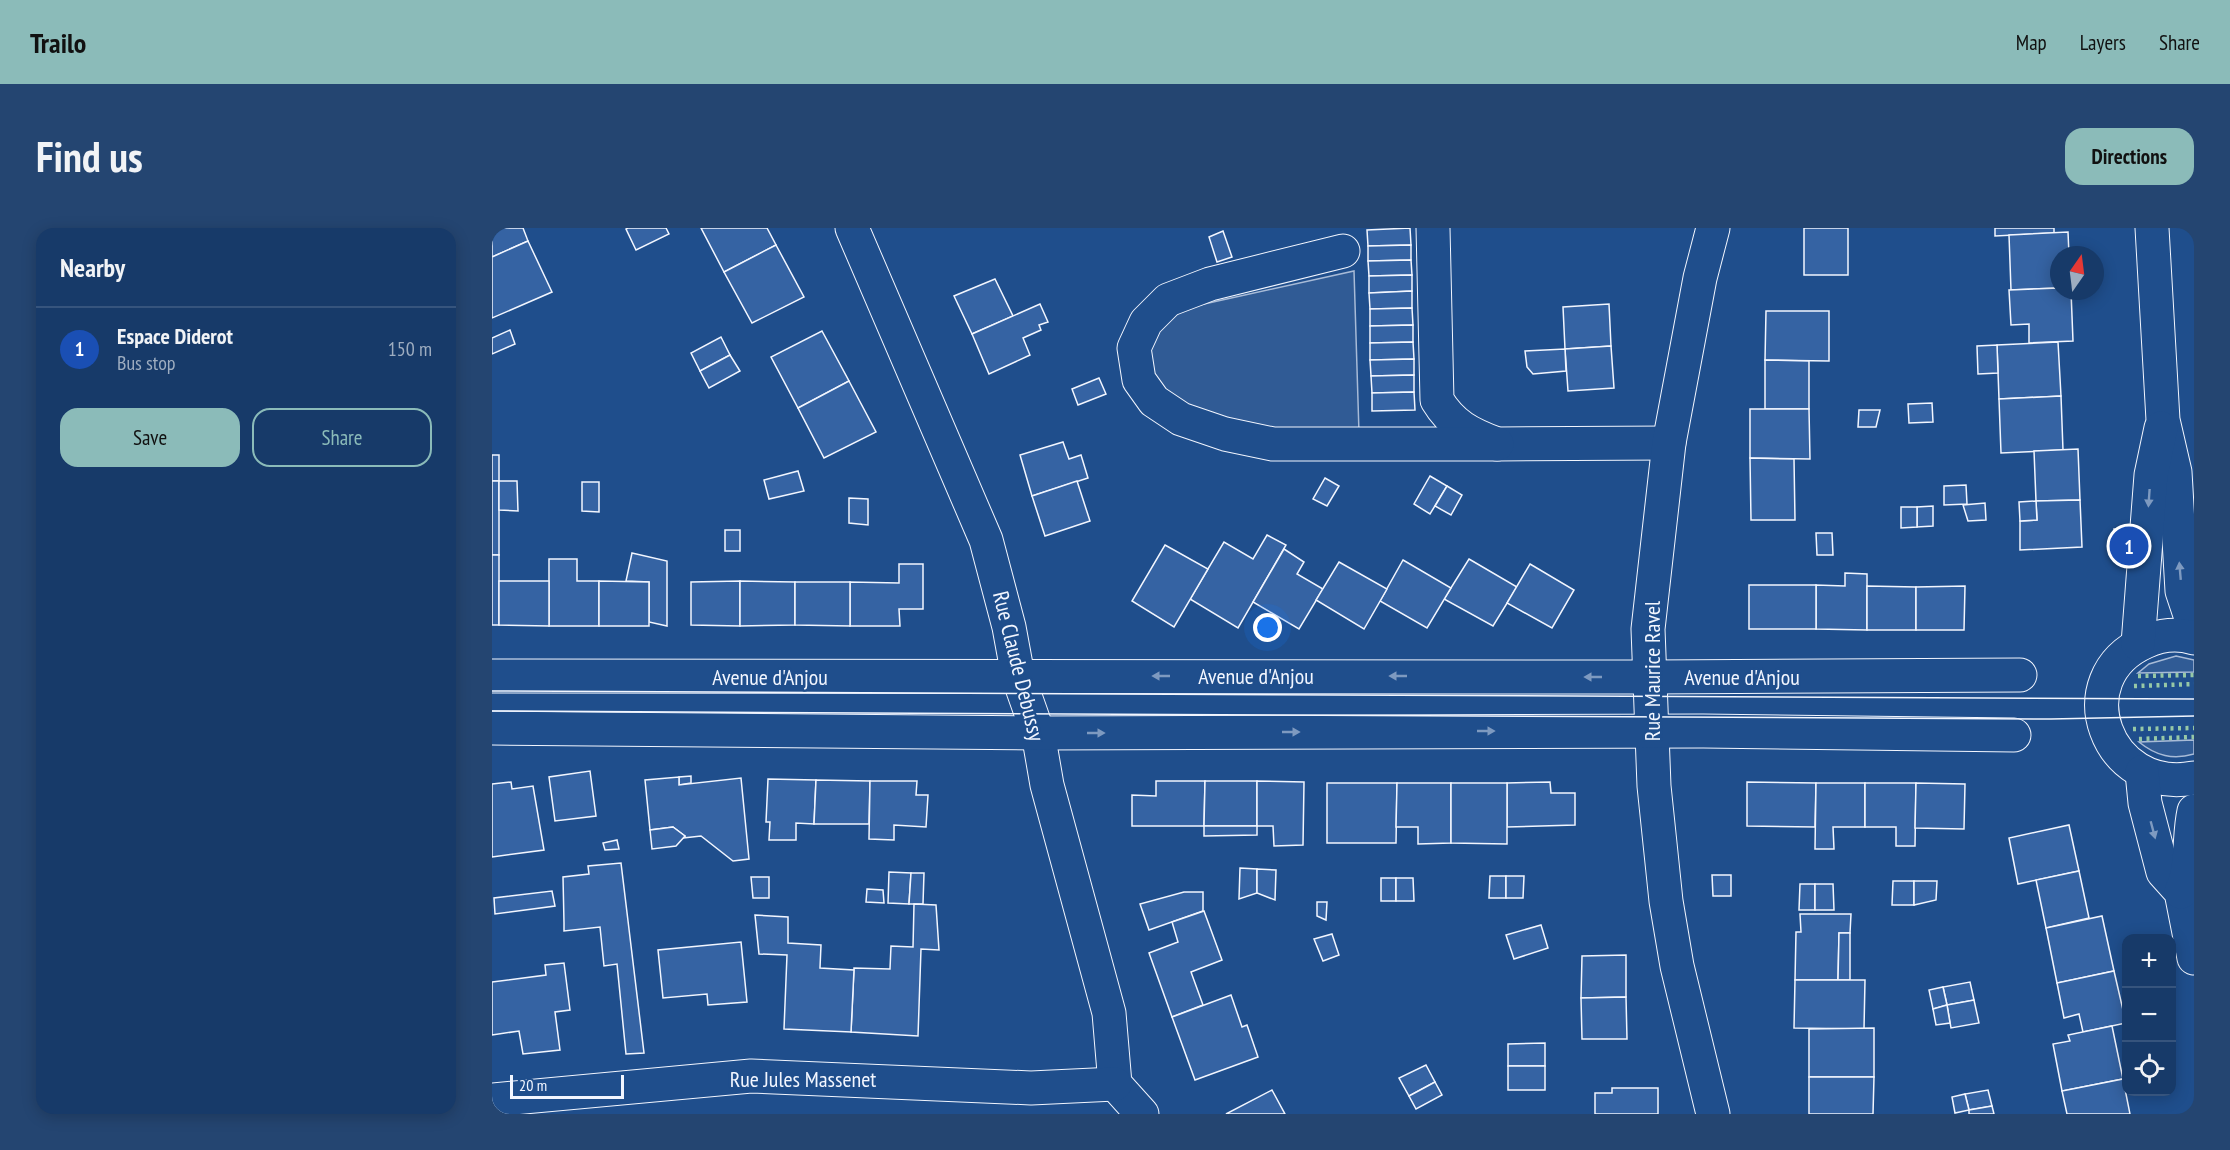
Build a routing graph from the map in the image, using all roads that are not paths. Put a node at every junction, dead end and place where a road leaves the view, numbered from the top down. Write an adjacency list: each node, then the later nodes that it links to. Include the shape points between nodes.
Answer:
1 (852, 228): 14 (street, Rue Claude Debussy, via 987,540)
2 (1433, 228): 8 (street, via 1437,400 1448,418 1470,434)
3 (1713, 228): 7 (street, Rue Maurice Ravel)
4 (2152, 228): 6 (street)
5 (1343, 251): 8 (street, via 1210,284 1168,300 1146,322 1134,348 1139,380 1154,401 1181,419 1273,444)
6 (2163, 420): 9 (street, one-way to 6, via 2182,591 2175,472); 11 (street, one-way to 11, via 2151,475)
7 (1669, 443): 8 (street); 15 (street, Rue Maurice Ravel, via 1648,629)
8 (1497, 444)
9 (2194, 627)
10 (2194, 638): 11 (street, via 2169,635)
11 (2138, 645): 20 (street, via 2116,663 2102,708 2110,742 2118,754)
12 (2020, 675): 15 (street, Avenue d'Anjou)
13 (492, 676): 14 (street, Avenue d'Anjou)
14 (1018, 676): 15 (street, Avenue d'Anjou, one-way to 14); 18 (street, Rue Claude Debussy)
15 (1651, 678): 17 (street, Rue Maurice Ravel)
16 (492, 728): 18 (street)
17 (1652, 731): 18 (street, one-way to 17); 19 (street); 28 (street, Rue Maurice Ravel, via 1666,901 1677,966)
18 (1038, 733): 25 (street, Rue Claude Debussy, via 1047,785 1109,1013)
19 (2014, 735)
20 (2142, 772): 21 (street, via 2175,780); 23 (street, one-way to 23, via 2145,802 2163,872)
21 (2194, 777)
22 (2194, 811): 23 (street, via 2189,876)
23 (2181, 892): 24 (street)
24 (2194, 958)
25 (1115, 1084): 26 (street, Rue Jules Massenet, via 1031,1088 751,1076); 27 (street)
26 (492, 1100)
27 (1142, 1114)
28 (1713, 1114)

